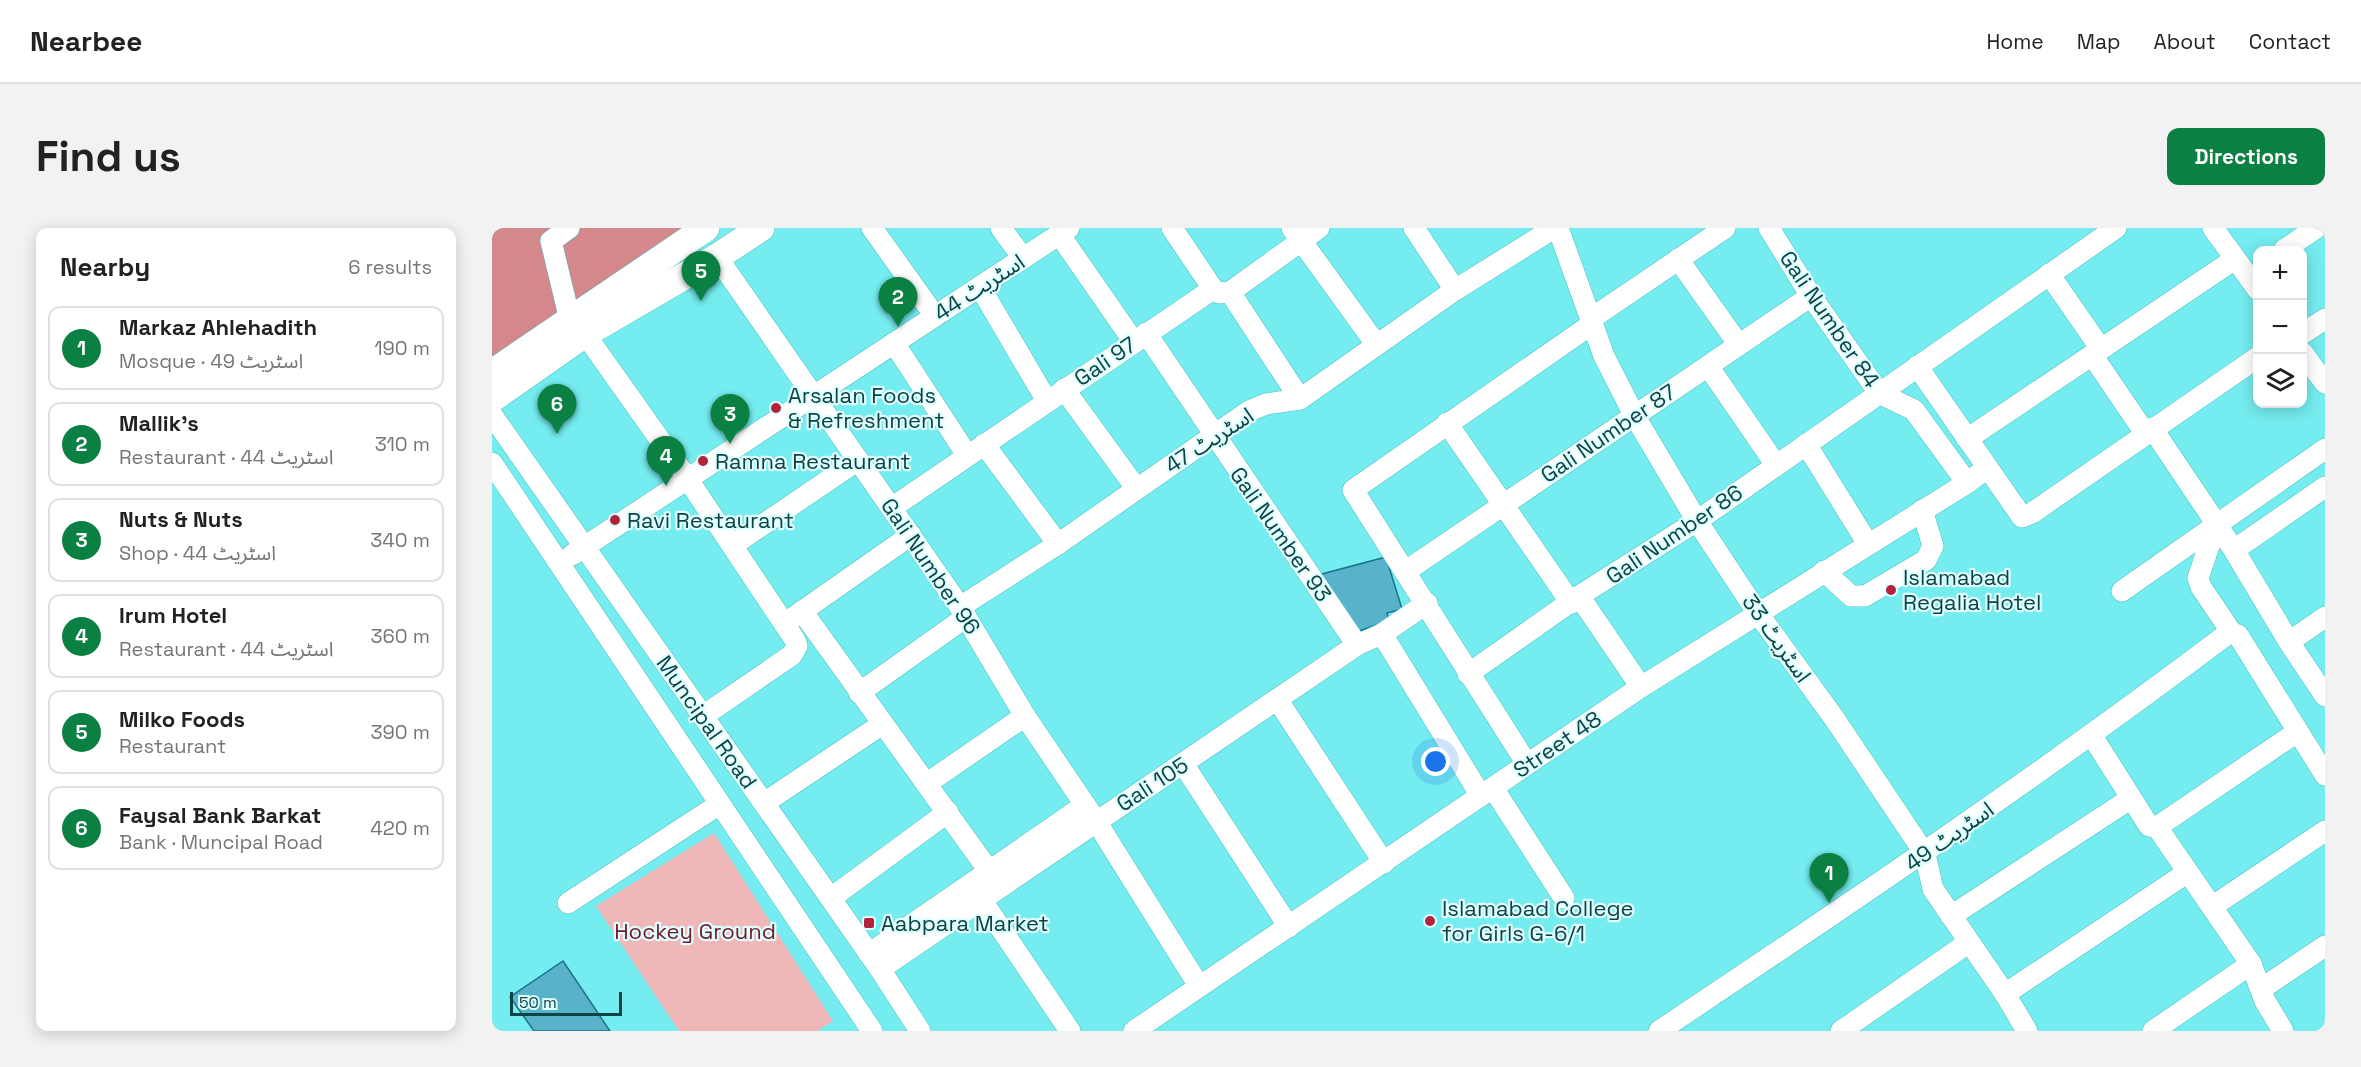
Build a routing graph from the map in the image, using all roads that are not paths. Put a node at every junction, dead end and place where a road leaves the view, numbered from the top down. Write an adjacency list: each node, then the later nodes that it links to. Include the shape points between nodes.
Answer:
1 (569, 228): 30 (street, via 551,241)
2 (761, 228): 18 (main road)
3 (873, 228): 27 (street)
4 (1001, 228): 19 (street)
5 (1172, 228): 25 (street)
6 (1319, 228): 16 (street, Gali 97)
7 (1414, 228): 24 (street)
8 (1556, 228): 24 (street, اسٹریٹ 47); 29 (street, اسٹریٹ 33)
9 (1725, 228): 20 (street)
10 (1769, 228): 26 (street, Gali Number 84)
11 (2116, 228): 22 (street, Gali Number 86)
12 (2213, 228): 21 (street)
13 (2316, 228): 17 (street)
14 (693, 231): 30 (main road)
15 (1064, 231): 19 (street, اسٹریٹ 44); 32 (street, Gali Number 93)
16 (1296, 234): 25 (street, Gali 97); 34 (street)
17 (2290, 246)
18 (717, 256): 30 (main road); 45 (street, Gali Number 96)
19 (1023, 258): 23 (street, اسٹریٹ 44)
20 (1678, 259): 29 (street); 35 (street)
21 (2249, 273): 36 (street)
22 (2049, 274): 36 (street); 40 (street, Gali Number 86)
23 (980, 287): 27 (street, اسٹریٹ 44); 44 (street)
24 (1455, 290): 34 (street, اسٹریٹ 47)
25 (1221, 291): 32 (street, Gali 97); 47 (street)
26 (1811, 296): 35 (street, Gali Number 87); 43 (street, Gali Number 84)
27 (935, 316): 33 (street, اسٹریٹ 44)
28 (2325, 319): 31 (street)
29 (1592, 321): 49 (street, اسٹریٹ 33, via 1604,356); 50 (street)
30 (578, 327): 41 (main road); 46 (main road); 61 (street)
31 (2307, 331)
32 (1140, 338): 44 (street, Gali 97); 52 (street, Gali Number 93)
33 (894, 342): 45 (street, اسٹریٹ 44); 55 (street)
34 (1376, 344): 47 (street, اسٹریٹ 47)
35 (1739, 345): 39 (street, Gali Number 87)
36 (2096, 352): 51 (street); 53 (street)
37 (2303, 354): 42 (street)
38 (2253, 360): 51 (street)
39 (1708, 366): 49 (street, Gali Number 87); 59 (street)
40 (1917, 366): 43 (street, Gali Number 86); 53 (street)
41 (492, 373)
42 (2325, 383)
43 (1879, 393): 54 (street, Gali Number 86); 62 (street, Gali Number 84, via 1914,410)
44 (1055, 395): 55 (street, Gali 97); 64 (street)
45 (816, 396): 57 (street, Gali Number 96); 61 (street, اسٹریٹ 44)
46 (492, 399)
47 (1300, 399): 52 (street, اسٹریٹ 47, via 1249,411)
48 (492, 415): 74 (street, Muncipal Road)
49 (1634, 415): 65 (street, Gali Number 87); 68 (street, اسٹریٹ 33)
50 (1447, 423): 65 (street); 77 (street, via 1353,490)
51 (2149, 431): 60 (street, via 2022,517); 69 (street)
52 (1214, 437): 64 (street, اسٹریٹ 47); 90 (street, Gali Number 93)
53 (1967, 439): 60 (street)
54 (1806, 444): 59 (street, Gali Number 86); 72 (street)
55 (976, 449): 66 (street, Gali 97); 71 (street)
56 (2325, 449): 69 (street)
57 (858, 460): 66 (street, Gali Number 96); 73 (street)
58 (492, 464): 76 (street, Muncipal Road)
59 (1776, 465): 68 (street, Gali Number 86)
60 (1987, 468): 62 (street, Street 48)
61 (687, 478): 73 (street); 74 (street, اسٹریٹ 44)
62 (1967, 483): 67 (street, Street 48)
63 (2325, 487): 75 (street)
64 (1136, 488): 71 (street, اسٹریٹ 47)
65 (1504, 504): 77 (street, Gali Number 87); 80 (street)
66 (893, 507): 70 (street, Gali Number 96)
67 (1922, 510): 72 (street, Street 48); 78 (street, via 1933,546 1926,560 1865,596 1851,596)
68 (1697, 520): 80 (street, Gali Number 86); 84 (street, اسٹریٹ 33)
69 (2217, 525): 75 (street); 79 (street); 87 (street, via 2198,578)
70 (911, 535): 82 (street); 83 (street, Gali Number 96)
71 (1058, 544): 83 (street, اسٹریٹ 47)
72 (1868, 544): 78 (street, Street 48)
73 (733, 545): 86 (street)
74 (583, 547): 76 (street, اسٹریٹ 44); 96 (street, Muncipal Road)
75 (2235, 550): 89 (street)
76 (559, 564): 108 (street, Muncipal Road)
77 (1406, 571): 81 (street)
78 (1824, 571): 84 (street, Street 48)
79 (2122, 591)
80 (1575, 600): 91 (street, Gali Number 86); 92 (street)
81 (1427, 603): 88 (street, Gali 105); 91 (street)
82 (802, 611): 86 (street); 93 (street)
83 (963, 612): 93 (street, اسٹریٹ 47); 97 (street, Gali Number 96)
84 (1757, 612): 92 (street, Street 48); 113 (street, اسٹریٹ 33)
85 (2325, 617): 89 (street)
86 (785, 624): 96 (street, via 797,646 792,655)
87 (2232, 633): 99 (street, via 2238,635); 100 (street, اسٹریٹ 49)
88 (1382, 634): 90 (street, Gali 105); 105 (street)
89 (2289, 642): 94 (street)
90 (1358, 645): 95 (street, Gali 105)
91 (1468, 674): 101 (street)
92 (1641, 687): 101 (street, Street 48)
93 (859, 693): 98 (street)
94 (2325, 696)
95 (1277, 699): 102 (street, Gali 105); 114 (street)
96 (703, 716): 107 (street, Muncipal Road)
97 (1025, 716): 104 (street); 110 (street, Gali Number 96)
98 (881, 725): 104 (street); 107 (street)
99 (2297, 732): 103 (street); 111 (street)
100 (2092, 736): 106 (street); 113 (street, اسٹریٹ 49)
101 (1527, 764): 105 (street, Street 48)
102 (1184, 765): 110 (street, Gali 105); 123 (street)
103 (2325, 775)
104 (926, 784): 109 (street)
105 (1486, 792): 114 (street, Street 48); 118 (street)
106 (2130, 799): 111 (street); 122 (street)
107 (764, 803): 117 (street, Muncipal Road)
108 (718, 805): 120 (street); 132 (street, Muncipal Road)
109 (948, 812): 115 (street); 117 (street)
110 (1090, 813): 115 (street); 119 (street, Gali 105); 128 (street, Gali Number 96)
111 (2153, 826): 116 (street)
112 (2325, 831): 121 (street)
113 (1925, 854): 122 (street, اسٹریٹ 33, via 1933,889); 136 (street, اسٹریٹ 49)
114 (1383, 863): 123 (street, Street 48)
115 (989, 871): 126 (street)
116 (2188, 872): 121 (street); 130 (street)
117 (831, 898): 126 (street, Muncipal Road)
118 (1564, 898)
119 (981, 899): 126 (street, Gali 105); 134 (street)
120 (568, 903)
121 (2213, 906): 127 (street)
122 (1951, 916): 124 (street, اسٹریٹ 33)
123 (1289, 927): 128 (street, Street 48)
124 (1968, 943): 130 (street, اسٹریٹ 33); 137 (street)
125 (2325, 946): 129 (street)
126 (874, 961): 133 (street, Muncipal Road)
127 (2252, 964): 129 (street); 138 (street)
128 (1199, 986): 135 (street, Street 48)
129 (2261, 989): 139 (street)
130 (2005, 994): 131 (street, اسٹریٹ 33)
131 (2022, 1030)
132 (872, 1031)
133 (920, 1031)
134 (1070, 1031)
135 (1134, 1031)
136 (1659, 1031)
137 (1841, 1031)
138 (2153, 1031)
139 (2283, 1031)

